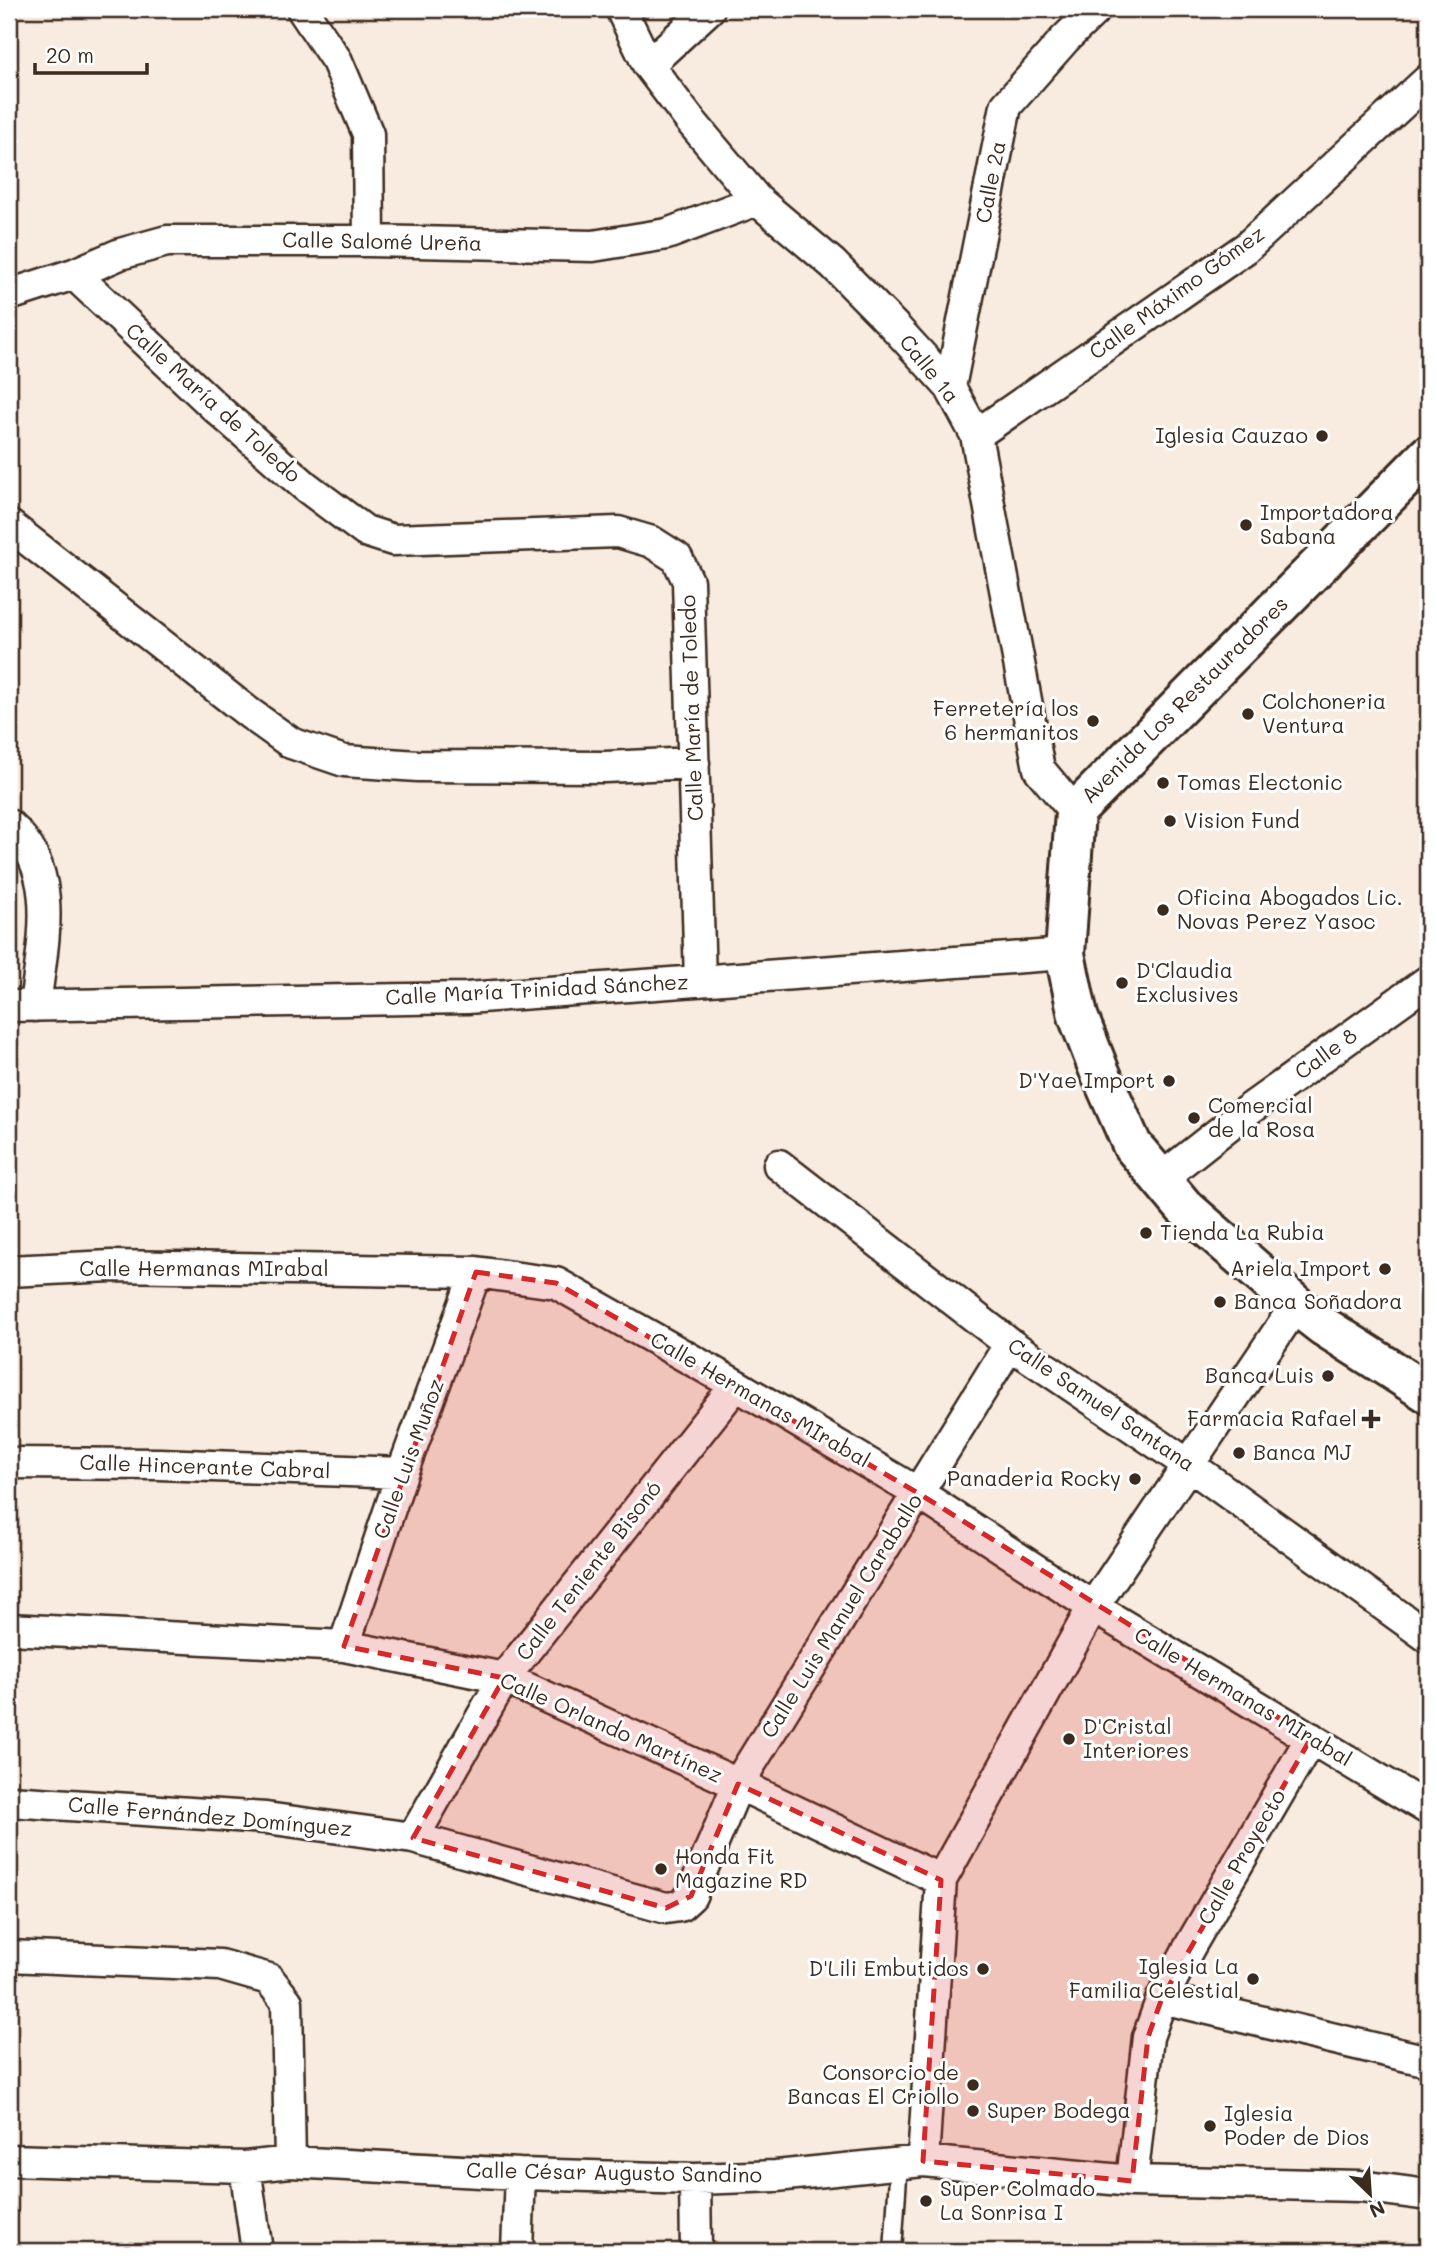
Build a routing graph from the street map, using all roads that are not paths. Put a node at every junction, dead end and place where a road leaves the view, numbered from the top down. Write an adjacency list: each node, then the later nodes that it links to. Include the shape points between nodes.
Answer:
1 (302, 9): 8 (street, via 337,61 368,134)
2 (621, 9): 5 (street, Calle 1a)
3 (709, 9): 5 (street)
4 (1096, 9): 11 (street, Calle 2a, via 1006,106)
5 (648, 65): 7 (street, Calle 1a)
6 (1428, 80): 12 (street, Calle Máximo Gómez, via 1246,248)
7 (757, 200): 8 (street, Calle Salomé Ureña, via 667,234 593,246); 11 (street, Calle 1a, via 833,264)
8 (369, 241): 9 (street, Calle Salomé Ureña, via 167,241)
9 (74, 274): 10 (street, Calle Salomé Ureña); 15 (street, Calle María de Toledo, via 304,486 365,531 393,540 618,532 652,542 677,558 688,581)
10 (9, 295)
11 (950, 387): 12 (street, Calle 1a)
12 (976, 435): 16 (street, Calle 1a, via 1039,769)
13 (1428, 455): 16 (street, Avenida Los Restauradores)
14 (9, 525): 15 (street, via 291,743 344,761 418,766)
15 (694, 763): 19 (street, Calle María de Toledo)
16 (1075, 812): 18 (street, Avenida Los Restauradores)
17 (9, 825): 21 (street, via 40,868 46,911)
18 (1065, 954): 19 (street, Calle María Trinidad Sánchez); 23 (street, Avenida Los Restauradores, via 1079,1016 1099,1070 1132,1145)
19 (700, 981): 21 (street, Calle María Trinidad Sánchez, via 467,998)
20 (1428, 981): 23 (street, Calle 8)
21 (22, 1006)
22 (779, 1165): 27 (street, Calle Samuel Santana)
23 (1159, 1180): 26 (street, Avenida Los Restauradores)
24 (9, 1270): 25 (street, Calle Hermanas MIrabal, via 111,1266)
25 (476, 1272): 28 (street, Calle Hermanas MIrabal, via 556,1283); 32 (street, Calle Luis Muñoz)
26 (1296, 1305): 29 (street, Avenida Los Restauradores); 31 (street)
27 (1010, 1344): 31 (street, Calle Samuel Santana); 33 (street, Calle Luis Manuel Caraballo)
28 (736, 1385): 33 (street, Calle Hermanas MIrabal); 38 (street, Calle Teniente Bisonó)
29 (1428, 1393)
30 (9, 1463): 32 (street, Calle Hincerante Cabral)
31 (1189, 1465): 34 (street); 36 (street, Calle Samuel Santana)
32 (402, 1473): 37 (street, Calle Luis Muñoz)
33 (918, 1493): 34 (street, Calle Hermanas MIrabal); 40 (street, Calle Luis Manuel Caraballo)
34 (1093, 1607): 39 (street, Calle Hermanas MIrabal); 44 (street)
35 (9, 1629): 37 (street, Calle Orlando Martínez)
36 (1428, 1637)
37 (344, 1646): 38 (street, Calle Orlando Martínez)
38 (505, 1678): 40 (street, Calle Orlando Martínez); 43 (street, Calle Teniente Bisonó)
39 (1311, 1738): 42 (street, Calle Hermanas MIrabal); 47 (street, Calle Proyecto)
40 (738, 1784): 44 (street, Calle Orlando Martínez); 45 (street, Calle Luis Manuel Caraballo)
41 (9, 1801): 43 (street, Calle Fernández Domínguez, via 266,1818)
42 (1428, 1809)
43 (413, 1838): 45 (street, Calle Fernández Domínguez, via 666,1908 680,1906)
44 (941, 1880): 51 (street)
45 (691, 1896)
46 (9, 1956): 50 (street, via 220,1965 269,1979 287,2002)
47 (1162, 1998): 48 (street); 55 (street, Calle Proyecto, via 1148,2037)
48 (1428, 2061)
49 (9, 2160): 52 (street, Calle César Augusto Sandino)
50 (290, 2162): 52 (street, Calle César Augusto Sandino); 53 (street, Calle César Augusto Sandino)
51 (911, 2162): 54 (street, Calle César Augusto Sandino); 55 (street, Calle César Augusto Sandino); 60 (lane)
52 (245, 2167): 57 (street)
53 (520, 2174): 54 (street, Calle César Augusto Sandino); 58 (street)
54 (695, 2179): 59 (street)
55 (1132, 2181): 56 (street, Calle César Augusto Sandino, via 1360,2186)
56 (1428, 2195)
57 (257, 2251)
58 (517, 2251)
59 (696, 2251)
60 (893, 2251)

